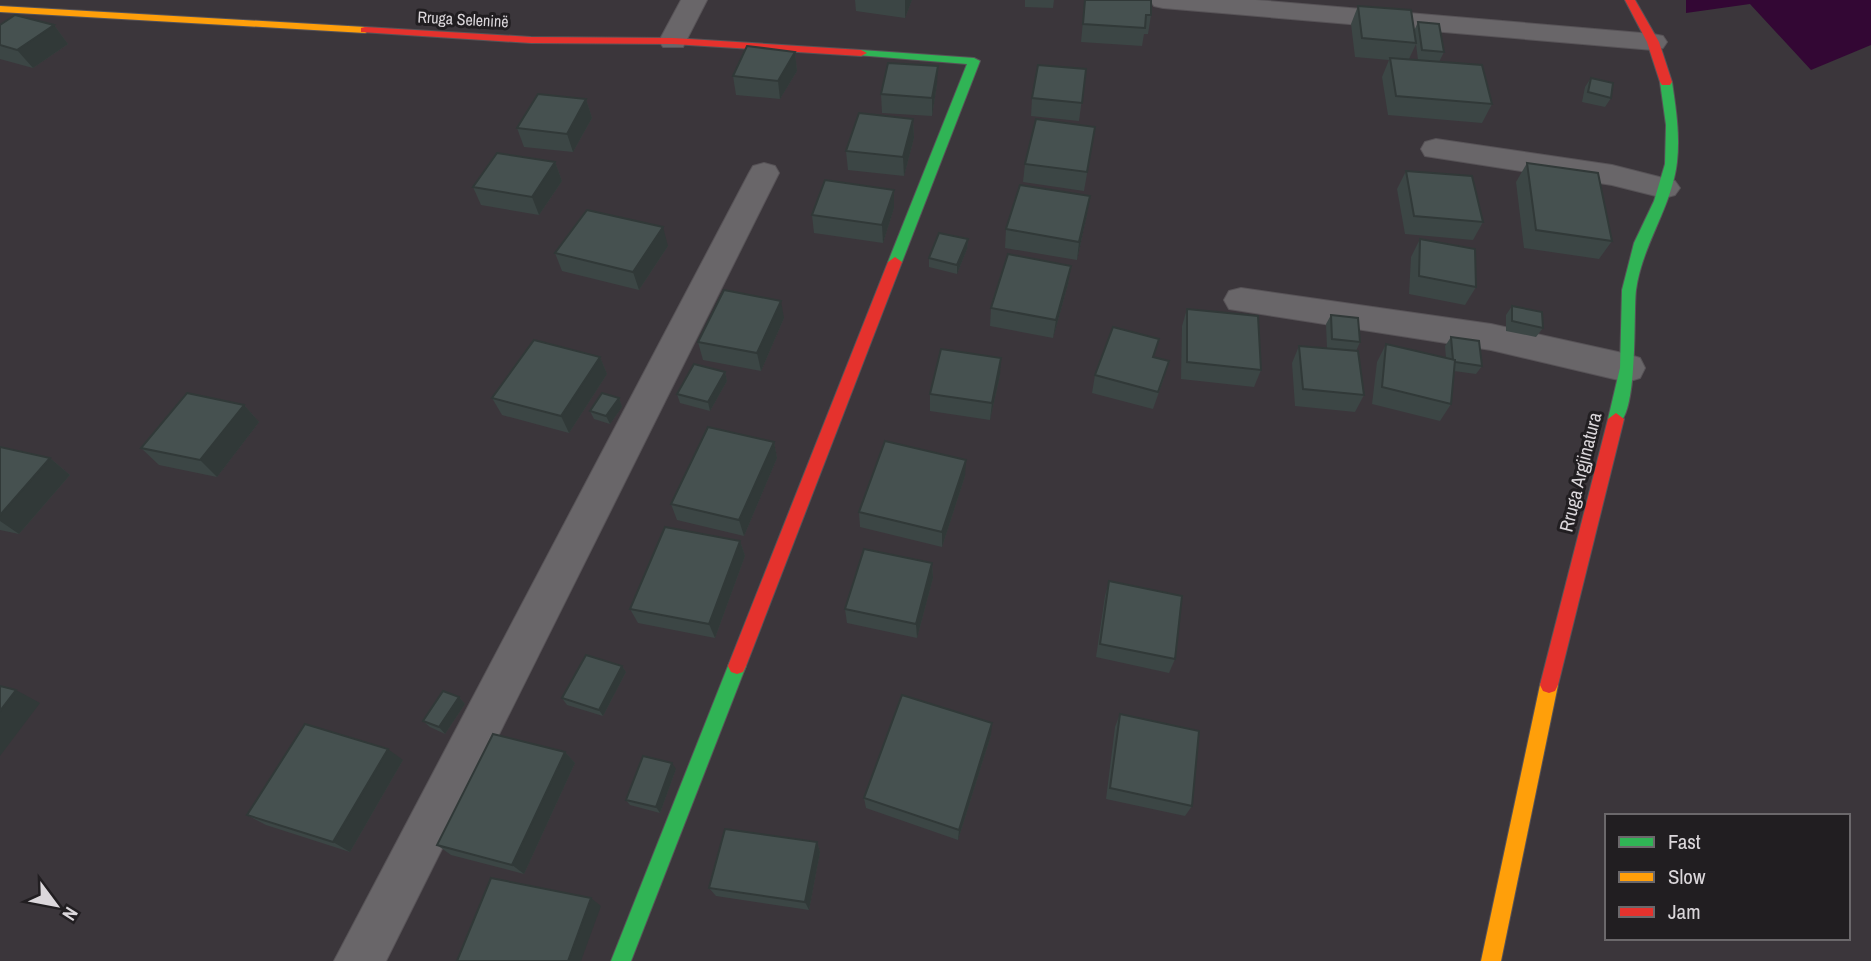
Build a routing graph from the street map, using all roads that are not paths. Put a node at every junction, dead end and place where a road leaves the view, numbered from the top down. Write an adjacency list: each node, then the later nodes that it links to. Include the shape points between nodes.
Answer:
1 (694, 0): 5 (street)
2 (1163, 0): 6 (street)
3 (1630, 0): 6 (street, Rruga Argjinatura)
4 (0, 9): 5 (street, Rruga Seleninë, via 531,40)
5 (673, 41): 13 (street, Rruga Seleninë, via 974,61)
6 (1653, 41): 9 (street, Rruga Argjinatura, via 1664,72 1672,125 1671,164)
7 (1436, 149): 9 (street, via 1612,175)
8 (764, 173): 12 (street)
9 (1664, 188): 11 (street, Rruga Argjinatura, via 1641,243 1629,290)
10 (1241, 300): 11 (street, via 1491,337)
11 (1627, 368): 14 (street, Rruga Argjinatura, via 1557,646)
12 (359, 961)
13 (621, 961)
14 (1491, 961)

